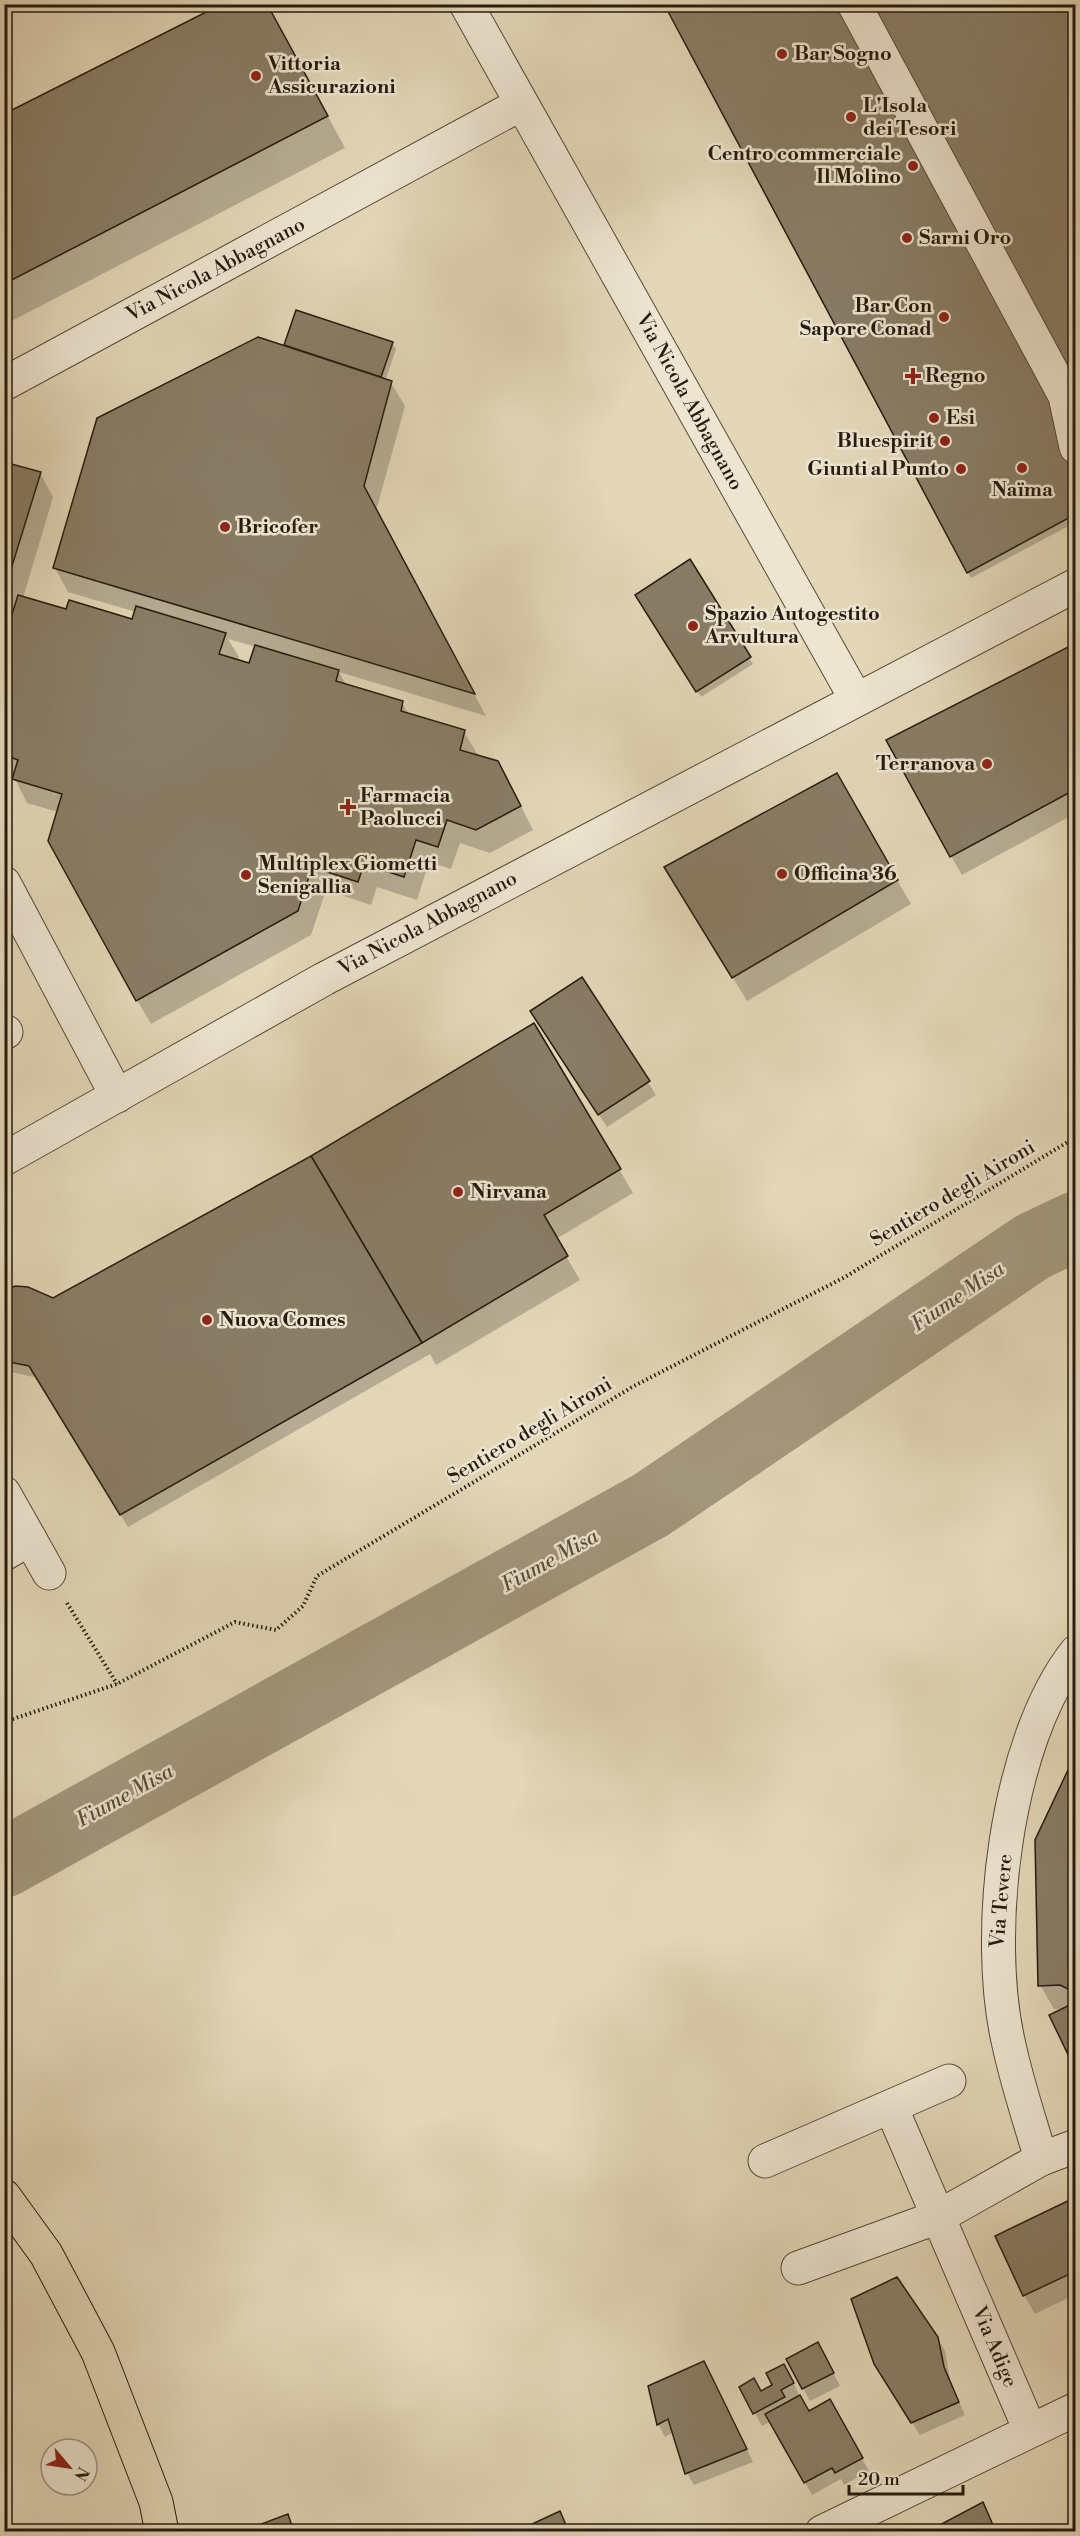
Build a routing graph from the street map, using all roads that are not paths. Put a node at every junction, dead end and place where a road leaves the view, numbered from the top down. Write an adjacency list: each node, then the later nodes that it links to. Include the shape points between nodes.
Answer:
1 (466, 4): 3 (street, Via Nicola Abbagnano)
2 (854, 4): 5 (street, via 1065,396)
3 (521, 104): 4 (street, Via Nicola Abbagnano); 7 (street, Via Nicola Abbagnano)
4 (4, 384)
5 (1076, 447)
6 (1076, 585): 7 (street, Via Nicola Abbagnano)
7 (856, 699): 9 (street, Via Nicola Abbagnano, via 324,979)
8 (4, 883): 9 (street)
9 (117, 1096): 10 (street, Via Nicola Abbagnano)
10 (4, 1159)
11 (4, 1493): 12 (street)
12 (17, 1547): 13 (street)
13 (49, 1573)
14 (1076, 1652): 18 (street, Via Tevere, via 1043,1708 1019,1772 1010,1818 997,1942 1008,2044)
15 (949, 2082): 16 (street)
16 (891, 2107): 19 (street); 21 (street, Via Adige)
17 (1076, 2146): 18 (street)
18 (1041, 2159): 21 (street)
19 (765, 2161)
20 (4, 2196): 25 (main road, via 46,2254 98,2352 156,2502)
21 (938, 2217): 22 (street); 24 (street, Via Adige)
22 (798, 2268)
23 (1076, 2409): 24 (street)
24 (1030, 2430): 26 (street)
25 (162, 2532)
26 (822, 2532)

